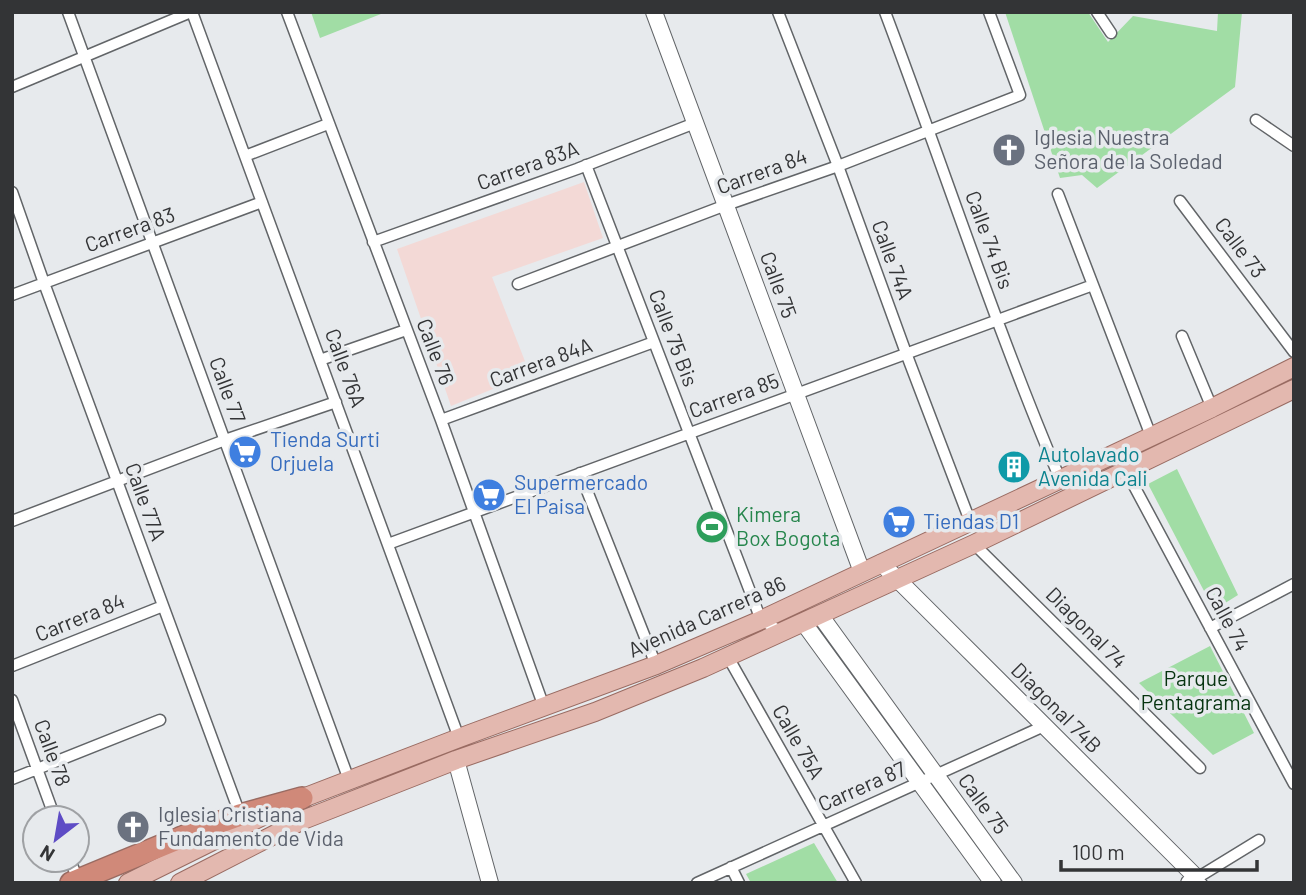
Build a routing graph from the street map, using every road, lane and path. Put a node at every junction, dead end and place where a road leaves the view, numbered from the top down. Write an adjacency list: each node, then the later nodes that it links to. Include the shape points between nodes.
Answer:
1 (68, 12): 10 (street, Calle 77)
2 (192, 12): 10 (street); 17 (street, Calle 76A)
3 (287, 12): 14 (street, Calle 76)
4 (654, 12): 13 (street, Calle 75)
5 (778, 12): 19 (street, Calle 74A)
6 (885, 12): 15 (street, Calle 74 Bis)
7 (989, 12): 15 (street, Carrera 84, via 1020,95)
8 (1097, 12): 9 (street)
9 (1111, 33)
10 (84, 57): 11 (street); 26 (street, Calle 77)
11 (12, 87)
12 (1256, 120): 16 (street)
13 (695, 123): 18 (street, Carrera 83A); 24 (street, Calle 75)
14 (328, 124): 17 (street); 25 (street, Calle 76)
15 (930, 131): 19 (street, Carrera 84); 32 (street, Calle 74 Bis)
16 (1294, 146)
17 (245, 156): 23 (street, Calle 76A)
18 (586, 165): 25 (street, Carrera 83A); 27 (street, Calle 75 Bis)
19 (838, 166): 24 (street, Carrera 84); 37 (street, Calle 74A)
20 (12, 192): 28 (street, Calle 77A)
21 (1058, 194): 30 (street)
22 (1180, 201): 36 (street, Calle 73)
23 (262, 202): 26 (street, Carrera 83); 38 (street, Calle 76A)
24 (726, 205): 27 (street, Carrera 84); 41 (street, Calle 75)
25 (373, 242): 33 (street, Calle 76)
26 (152, 243): 28 (street, Carrera 83); 47 (street, Calle 77)
27 (617, 247): 29 (street, Carrera 84); 35 (street, Calle 75 Bis)
28 (44, 283): 31 (street, Carrera 83); 51 (street, Calle 77A)
29 (518, 284)
30 (1093, 285): 32 (street, Carrera 85); 46 (street)
31 (12, 295)
32 (997, 320): 37 (street, Carrera 85); 50 (street, Calle 74 Bis)
33 (407, 330): 38 (street); 44 (street, Calle 76)
34 (1182, 336): 43 (street)
35 (653, 342): 44 (street, Carrera 84A); 45 (street, Calle 75 Bis)
36 (1294, 352)
37 (906, 353): 41 (street, Carrera 85); 54 (street, Calle 74A)
38 (320, 360): 42 (street, Calle 76A)
39 (1294, 367): 43 (main road, Avenida Carrera 86)
40 (1294, 389): 48 (main road, Avenida Carrera 86)
41 (796, 394): 45 (street, Carrera 85); 58 (street, Calle 75)
42 (335, 402): 47 (street); 55 (street, Calle 76A)
43 (1212, 408): 46 (main road, Avenida Carrera 86)
44 (441, 420): 52 (street, Calle 76)
45 (689, 433): 49 (street, Carrera 85); 63 (street, Calle 75 Bis)
46 (1151, 436): 50 (main road, Avenida Carrera 86)
47 (225, 440): 51 (street); 79 (street, Calle 77)
48 (1126, 471): 56 (main road, Avenida Carrera 86); 64 (street, Calle 74)
49 (580, 473): 52 (street, Carrera 85); 67 (street)
50 (1060, 479): 54 (main road, Avenida Carrera 86)
51 (117, 482): 53 (street); 61 (street, Calle 77A)
52 (473, 512): 55 (street, Carrera 85); 70 (street, Calle 76)
53 (12, 521)
54 (970, 521): 57 (main road, Avenida Carrera 86)
55 (388, 544): 73 (street, Calle 76A)
56 (975, 544): 59 (main road, Avenida Carrera 86); 75 (street, Diagonal 74)
57 (881, 563): 58 (main road, Avenida Carrera 86); 59 (street, Diagonal 74B)
58 (862, 572): 63 (main road, Avenida Carrera 86)
59 (897, 579): 62 (main road, Avenida Carrera 86); 72 (street, Diagonal 74B)
60 (1294, 584): 64 (street)
61 (163, 606): 68 (street, Carrera 84); 84 (street, Calle 77A)
62 (812, 618): 65 (main road, Avenida Carrera 86); 77 (street, Calle 75); 80 (street, Calle 75)
63 (761, 620): 65 (street); 67 (main road, Avenida Carrera 86)
64 (1210, 628): 81 (street, Calle 74)
65 (782, 632): 66 (main road, Avenida Carrera 86)
66 (728, 657): 74 (main road, Avenida Carrera 86, via 607,707); 85 (street, Calle 75A)
67 (656, 665): 70 (main road, Avenida Carrera 86)
68 (12, 667)
69 (12, 700): 76 (street, Calle 78)
70 (544, 707): 73 (main road, Avenida Carrera 86)
71 (160, 720): 76 (street)
72 (1044, 726): 77 (street, Carrera 87); 88 (street, Diagonal 74B)
73 (459, 738): 79 (main road, Avenida Carrera 86)
74 (456, 760): 91 (main road, Avenida Carrera 86, via 303,820); 92 (street)
75 (1200, 768)
76 (37, 769): 78 (street); 83 (street, Calle 78)
77 (936, 775): 80 (street, Carrera 87); 97 (street, Calle 75)
78 (12, 779)
79 (349, 780): 82 (main road, Avenida Carrera 86)
80 (920, 782): 85 (street, Carrera 87); 96 (street, Calle 75)
81 (1294, 784)
82 (302, 798): 84 (highway)
83 (50, 804)
84 (242, 820): 89 (highway, via 204,828); 90 (main road)
85 (824, 825): 87 (street, Carrera 87); 95 (street, Calle 75A)
86 (1259, 840): 88 (street)
87 (731, 867): 93 (street, Carrera 87); 94 (street)
88 (1196, 881)
89 (75, 882)
90 (128, 883)
91 (180, 883)
92 (490, 883)
93 (696, 883)
94 (740, 883)
95 (856, 883)
96 (993, 883)
97 (1014, 883)

